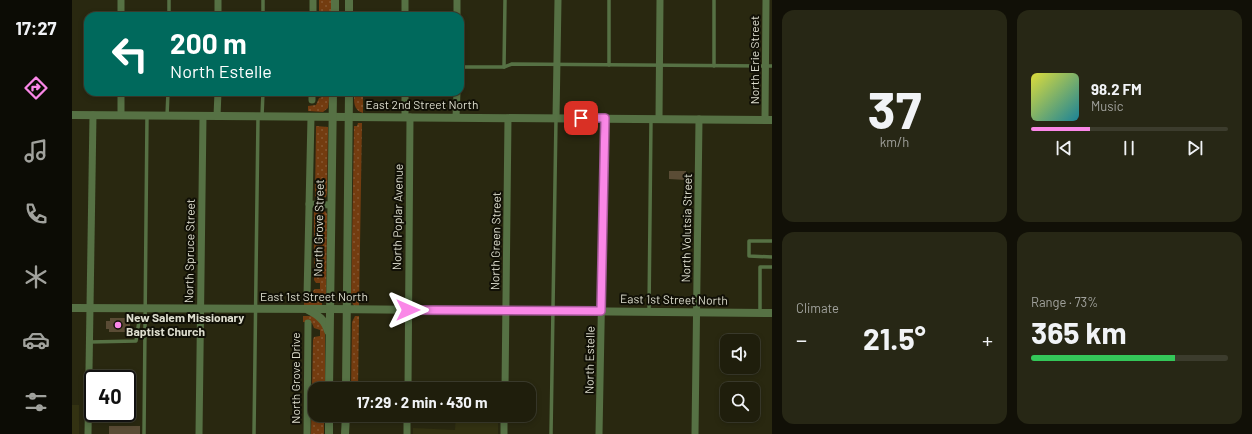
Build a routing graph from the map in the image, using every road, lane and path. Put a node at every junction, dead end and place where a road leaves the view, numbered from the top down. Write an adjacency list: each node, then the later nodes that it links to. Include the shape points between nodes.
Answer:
1 (121, 0): 16 (street)
2 (169, 0): 17 (lane)
3 (218, 0): 18 (street)
4 (263, 0): 19 (lane)
5 (313, 0): 20 (street)
6 (335, 0): 21 (street)
7 (349, 0): 22 (street)
8 (405, 0): 23 (street)
9 (457, 0): 24 (street)
10 (505, 0): 31 (lane)
11 (558, 0): 25 (street)
12 (609, 0): 26 (lane)
13 (660, 0): 27 (street)
14 (714, 0): 28 (lane)
15 (766, 0): 29 (street, North Erie Street)
16 (121, 12)
17 (169, 12)
18 (218, 12)
19 (263, 12)
20 (313, 12)
21 (335, 12)
22 (349, 12)
23 (405, 12)
24 (457, 12)
25 (557, 65): 26 (lane); 31 (lane, via 512,64); 56 (street)
26 (609, 65): 27 (lane)
27 (660, 66): 28 (lane); 58 (street)
28 (714, 66): 29 (lane)
29 (769, 66): 60 (street, North Erie Street)
30 (464, 67): 31 (lane)
31 (504, 67)
32 (121, 96): 44 (street)
33 (168, 96): 46 (lane)
34 (218, 96): 48 (street)
35 (262, 96): 49 (lane)
36 (312, 96): 41 (street)
37 (333, 96): 51 (street, North Grove Street)
38 (349, 96): 52 (street)
39 (405, 96): 53 (street, North Poplar Avenue)
40 (457, 96): 54 (street)
41 (312, 100)
42 (72, 115): 43 (street, East 2nd Street North)
43 (93, 115): 44 (street, East 2nd Street North); 68 (street)
44 (121, 115): 45 (street, East 2nd Street North)
45 (147, 116): 46 (street, East 2nd Street North); 69 (lane)
46 (167, 116): 47 (street, East 2nd Street North)
47 (203, 116): 48 (street, East 2nd Street North); 70 (street, North Spruce Street)
48 (217, 116): 49 (street, East 2nd Street North)
49 (260, 116): 50 (street, East 2nd Street North); 71 (lane)
50 (311, 117): 51 (street, East 2nd Street North); 61 (street)
51 (332, 117): 52 (street, East 2nd Street North); 62 (street, North Grove Street)
52 (349, 117): 53 (street, East 2nd Street North); 74 (street)
53 (407, 117): 54 (street, East 2nd Street North); 75 (street, North Poplar Avenue)
54 (456, 117): 55 (street, East 2nd Street North)
55 (508, 118): 56 (street, East 2nd Street North); 76 (street, North Green Street)
56 (556, 118): 57 (street, East 2nd Street North); 77 (lane)
57 (605, 118): 58 (street, East 2nd Street North); 78 (street, North Estelle)
58 (655, 119): 59 (street, East 2nd Street North); 79 (lane)
59 (699, 119): 60 (street, East 2nd Street North); 80 (street, North Volutsia Street)
60 (769, 120)
61 (309, 204): 62 (street); 66 (street)
62 (331, 205): 73 (street, North Grove Street)
63 (772, 241): 64 (lane, via 749,241 749,256)
64 (772, 257)
65 (772, 267): 81 (lane, via 760,267)
66 (307, 296)
67 (72, 308): 68 (street, East 1st Street North)
68 (89, 308): 69 (street, East 1st Street North); 86 (street)
69 (144, 309): 70 (street, East 1st Street North); 83 (lane)
70 (200, 309): 71 (street, East 1st Street North); 97 (street, North Spruce Street)
71 (256, 309): 72 (street, East 1st Street North); 98 (lane)
72 (308, 309): 73 (street, East 1st Street North); 85 (street, via 324,322)
73 (330, 309): 74 (street, East 1st Street North); 85 (street, North Grove Street)
74 (347, 309): 75 (street, East 1st Street North); 88 (street)
75 (408, 310): 76 (street, East 1st Street North); 89 (street, North Poplar Avenue)
76 (505, 310): 77 (street, East 1st Street North); 90 (street, North Green Street)
77 (553, 310): 78 (street, East 1st Street North); 104 (lane)
78 (601, 311): 79 (street, East 1st Street North); 105 (street, North Estelle)
79 (649, 312): 80 (street, East 1st Street North)
80 (697, 312): 81 (street, East 1st Street North); 106 (street, North Volutsia Street)
81 (760, 313): 82 (street, East 1st Street North)
82 (772, 313)
83 (144, 321): 86 (lane, via 139,321 136,340); 96 (lane)
84 (308, 323): 99 (street, North Grove Drive)
85 (330, 337): 87 (street, North Grove Street)
86 (89, 342): 95 (street)
87 (329, 382)
88 (346, 382)
89 (408, 382)
90 (505, 382)
91 (329, 422): 100 (street)
92 (346, 422): 101 (street)
93 (407, 422): 102 (street)
94 (504, 422): 103 (street)
95 (88, 434)
96 (144, 434)
97 (198, 434)
98 (254, 434)
99 (307, 434)
100 (329, 434)
101 (345, 434)
102 (407, 434)
103 (504, 434)
104 (551, 434)
105 (599, 434)
106 (695, 434)

